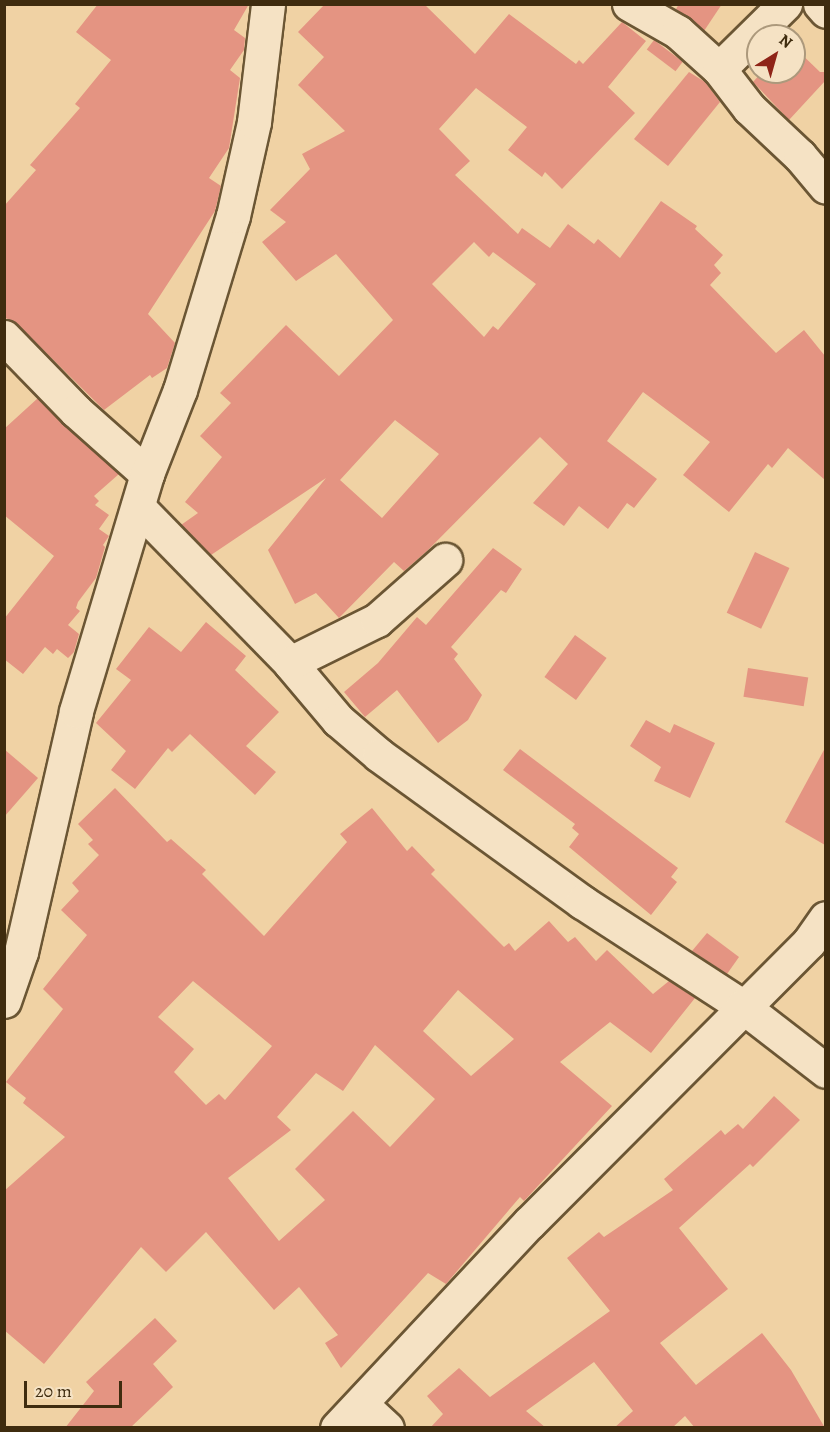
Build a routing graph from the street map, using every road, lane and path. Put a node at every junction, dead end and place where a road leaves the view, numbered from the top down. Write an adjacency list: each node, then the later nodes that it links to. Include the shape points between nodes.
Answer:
1 (268, 4): 9 (street, via 254,122 232,216 180,390)
2 (629, 4): 6 (street, via 678,32)
3 (785, 4): 6 (street)
4 (820, 4): 5 (street)
5 (825, 11)
6 (719, 69): 7 (street, via 749,108 800,156)
7 (825, 187)
8 (4, 337): 9 (street, via 76,411)
9 (147, 474): 10 (street)
10 (138, 507): 12 (street); 14 (street, via 76,711 21,952)
11 (445, 560): 12 (street, via 377,620)
12 (290, 663): 15 (street, via 338,720 379,755 582,902)
13 (825, 918): 15 (street, via 809,942)
14 (4, 1001)
15 (742, 1006): 16 (street); 17 (street, via 529,1223)
16 (825, 1071)
17 (362, 1405): 18 (street); 19 (street)
18 (337, 1428)
19 (387, 1428)

